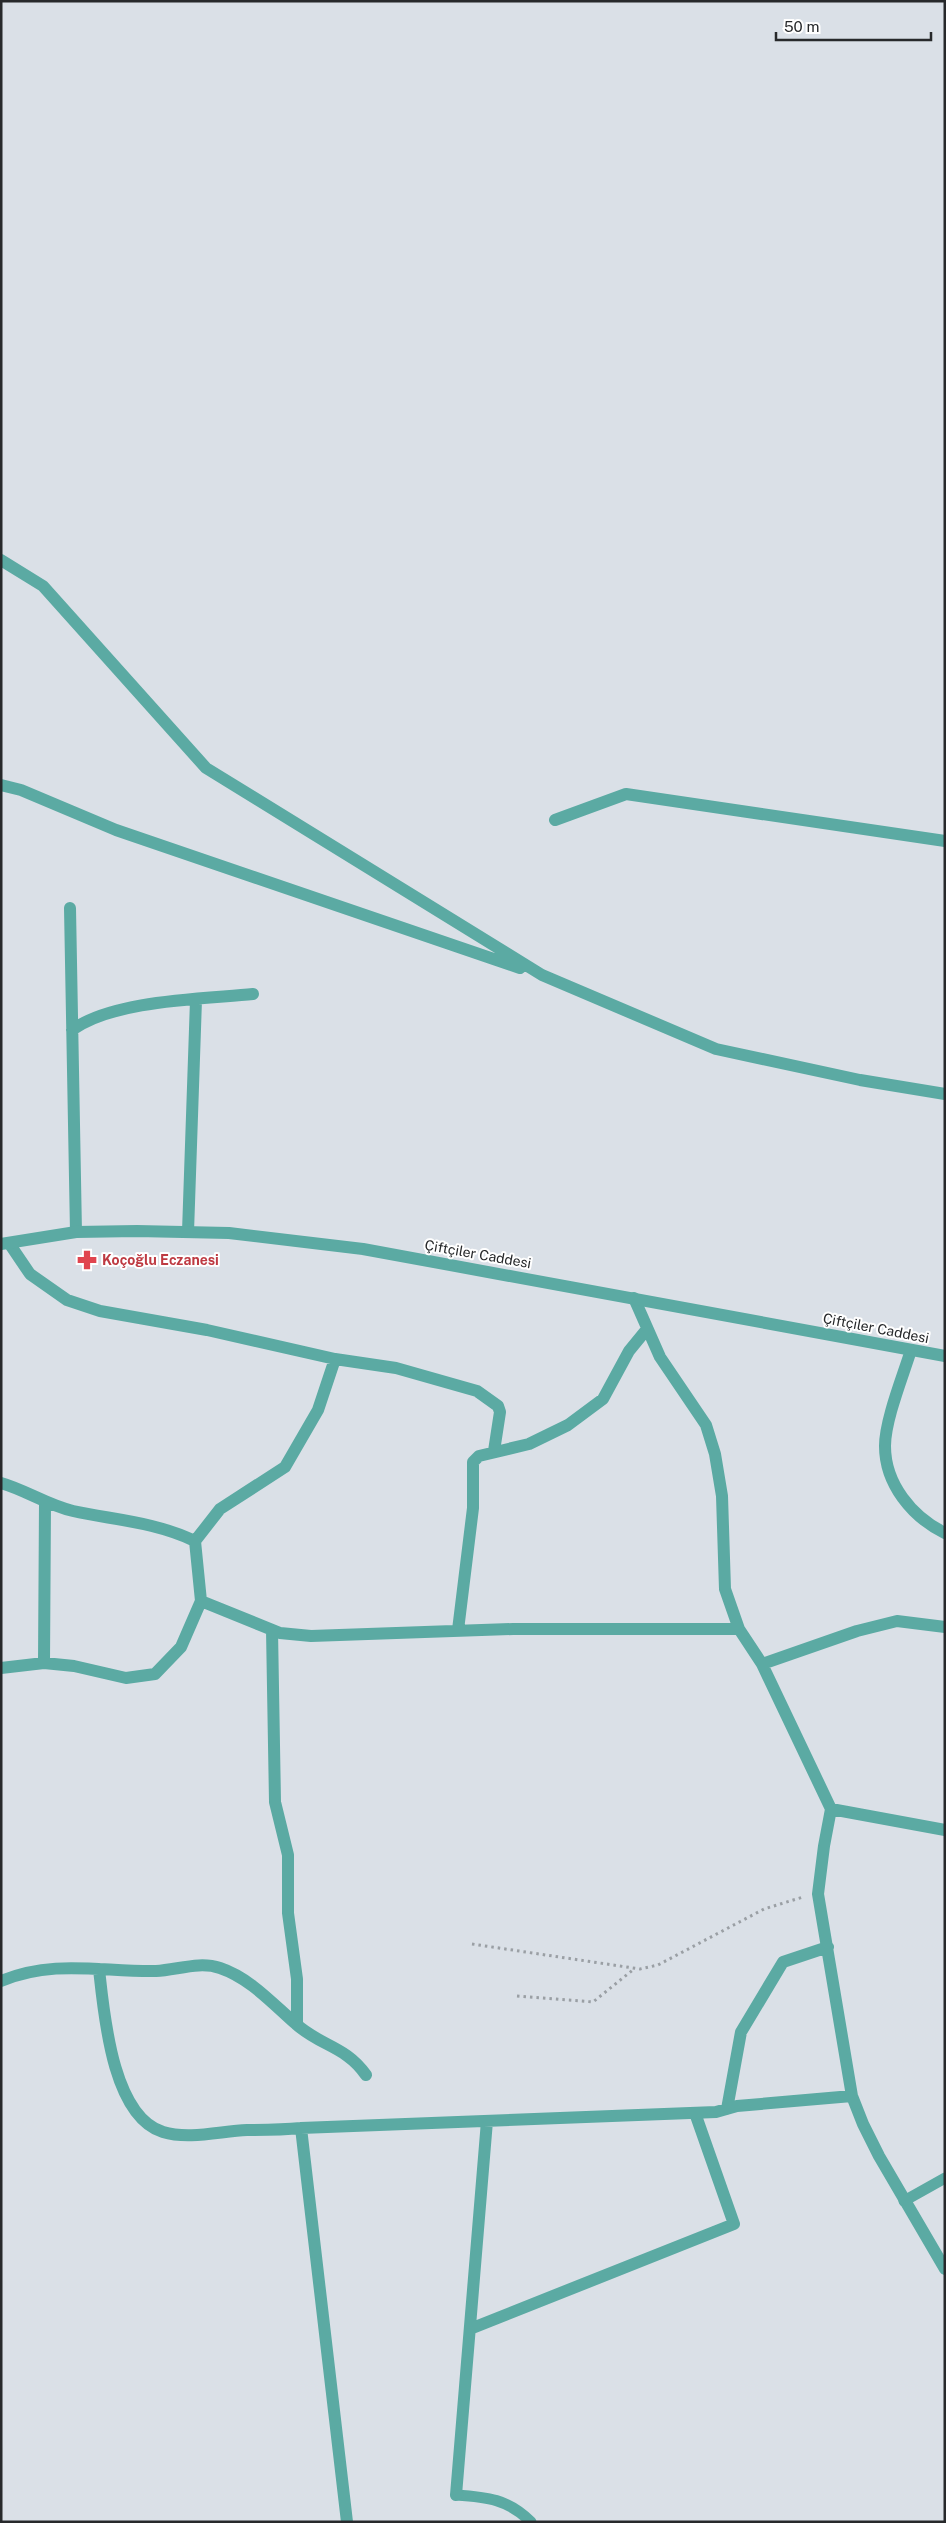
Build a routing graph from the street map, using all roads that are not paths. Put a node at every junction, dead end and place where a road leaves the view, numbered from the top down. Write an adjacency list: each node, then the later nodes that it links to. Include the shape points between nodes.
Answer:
1 (1, 560): 6 (street, via 43,586 206,768)
2 (1, 785): 6 (street, via 21,790 116,830)
3 (555, 820): 4 (street, via 626,794)
4 (945, 841)
5 (70, 908): 9 (street)
6 (542, 975): 10 (street, via 716,1048 860,1080)
7 (252, 994): 8 (street)
8 (196, 1000): 9 (street, via 133,1007 82,1023); 12 (street)
9 (72, 1030): 11 (street)
10 (945, 1094)
11 (76, 1232): 12 (street, Çiftçiler Caddesi); 13 (street, Çiftçiler Caddesi)
12 (188, 1232): 14 (street, Çiftçiler Caddesi, via 229,1233 363,1249)
13 (5, 1244): 18 (street, via 30,1274 67,1300 100,1311 208,1330)
14 (634, 1298): 15 (street); 16 (street, Çiftçiler Caddesi)
15 (647, 1329): 19 (street, via 629,1351 603,1399 568,1425 529,1444); 26 (street, via 660,1357 706,1424 722,1496 726,1589)
16 (911, 1350): 17 (street, Çiftçiler Caddesi); 22 (street, via 893,1404 885,1446 892,1477 905,1503 930,1526)
17 (945, 1356)
18 (335, 1359): 19 (street, via 396,1368 477,1391 498,1406 500,1412); 23 (street, via 318,1410 285,1467 220,1509)
19 (494, 1451): 28 (street, via 479,1456 473,1462 473,1508)
20 (1, 1483): 21 (street, via 22,1489)
21 (45, 1503): 23 (street, via 173,1530); 29 (street)
22 (945, 1533)
23 (196, 1541): 24 (street)
24 (201, 1601): 27 (street); 29 (street, via 181,1647 155,1674 126,1678)
25 (945, 1627): 30 (street, via 897,1621 857,1631)
26 (739, 1629): 28 (street); 30 (street)
27 (272, 1630): 28 (street, via 335,1636); 37 (street, via 274,1802 288,1855 288,1912 297,1979)
28 (458, 1630)
29 (44, 1663): 31 (street)
30 (762, 1664): 32 (street)
31 (1, 1668)
32 (831, 1809): 33 (street); 34 (street, via 818,1894)
33 (945, 1830)
34 (828, 1946): 39 (street); 40 (street, via 783,1962 741,2032)
35 (99, 1969): 36 (street, via 67,1966); 37 (street, via 157,1971 201,1965 220,1968 250,1984); 43 (street, via 115,2068 145,2123 176,2135)
36 (1, 1981)
37 (297, 2025): 38 (street, via 356,2061)
38 (366, 2075)
39 (852, 2096): 40 (street); 45 (street, via 863,2124)
40 (727, 2109): 41 (street)
41 (696, 2112): 42 (street); 47 (street, via 734,2224)
42 (487, 2120): 43 (street); 47 (street)
43 (301, 2128): 49 (street)
44 (945, 2178): 45 (lane)
45 (904, 2201): 46 (street)
46 (945, 2269)
47 (470, 2328): 48 (street)
48 (456, 2495): 50 (lane, via 488,2497 519,2510)
49 (347, 2522)
50 (532, 2522)

